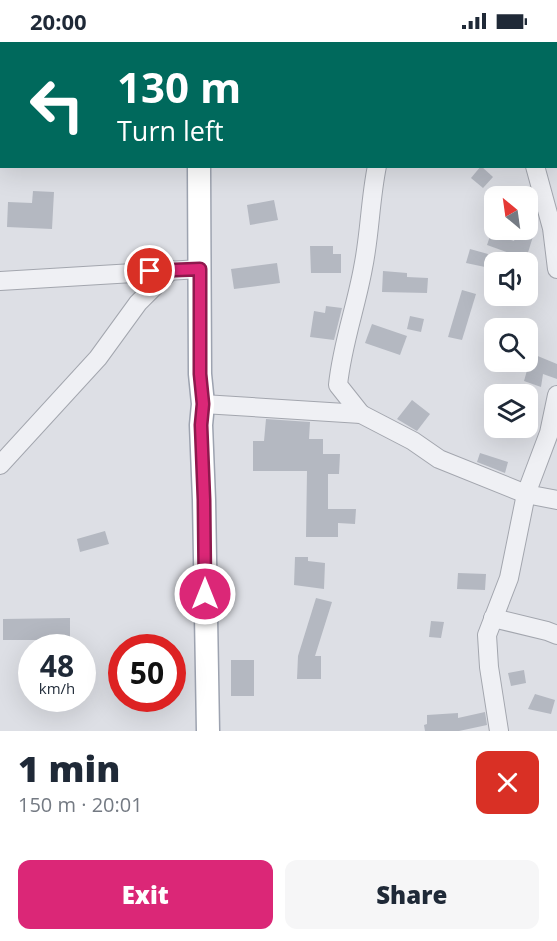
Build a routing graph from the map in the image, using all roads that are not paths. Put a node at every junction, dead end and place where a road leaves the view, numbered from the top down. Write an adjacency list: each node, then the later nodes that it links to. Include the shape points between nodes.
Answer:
1 (199, 168): 4 (main road)
2 (377, 168): 10 (street, via 366,250 341,357 339,385)
3 (535, 168): 5 (street, via 552,228)
4 (200, 269): 6 (street); 9 (main road)
5 (557, 269)
6 (171, 270): 7 (street); 11 (street, via 138,303 98,358)
7 (0, 280)
8 (557, 395): 12 (street, via 549,433)
9 (203, 404): 10 (street); 16 (main road)
10 (361, 414): 12 (street, via 439,459)
11 (0, 465)
12 (526, 494): 13 (street); 14 (street, via 509,578)
13 (557, 500)
14 (493, 618): 15 (street); 17 (street, via 487,635)
15 (557, 635)
16 (208, 731)
17 (499, 731)

